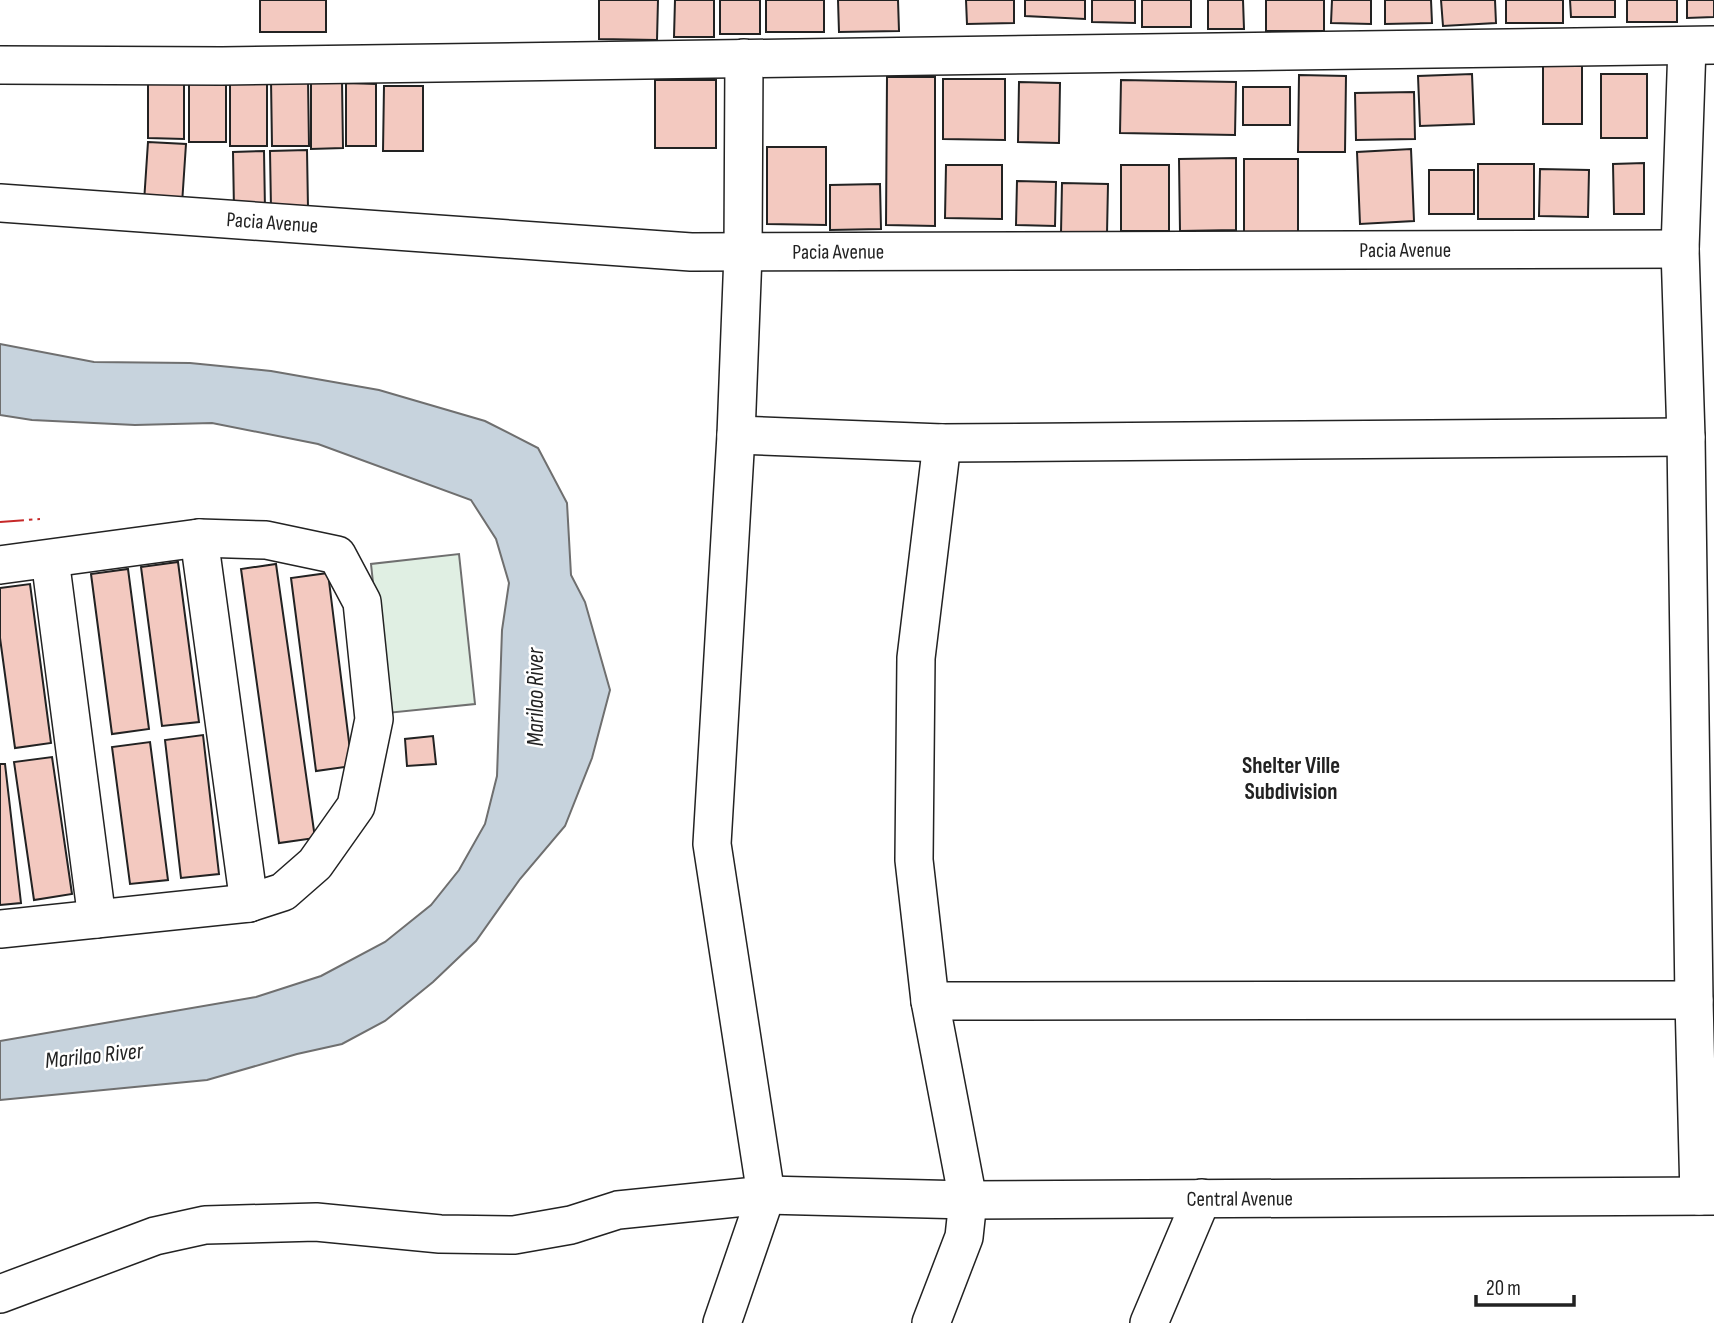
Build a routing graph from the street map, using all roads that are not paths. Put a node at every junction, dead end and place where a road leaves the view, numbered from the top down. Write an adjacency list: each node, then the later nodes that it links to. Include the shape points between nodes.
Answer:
1 (1701, 46): 2 (street); 5 (street)
2 (744, 58): 3 (street); 6 (street)
3 (0, 65)
4 (0, 203): 6 (street, Pacia Avenue)
5 (1680, 249): 6 (street, Pacia Avenue); 8 (street)
6 (743, 254): 7 (street)
7 (736, 435): 9 (street); 18 (street, via 712,844)
8 (1686, 437): 9 (street); 16 (street)
9 (942, 443): 17 (street, via 916,658 914,859)
10 (199, 538): 11 (street); 13 (street); 13 (street, via 266,540 337,555 362,602 374,719 356,806 315,864 283,892)
11 (50, 559): 12 (street); 14 (street)
12 (0, 565)
13 (249, 903): 14 (street)
14 (97, 919): 15 (street)
15 (0, 929)
16 (1694, 1000): 17 (street); 19 (street)
17 (930, 1001): 21 (street)
18 (766, 1195): 21 (street, Central Avenue); 22 (street, Central Avenue, via 618,1210 571,1225 514,1235 440,1234 316,1222 205,1225 155,1236); 23 (street)
19 (1707, 1196): 20 (street, Central Avenue)
20 (1202, 1198): 21 (street, Central Avenue); 25 (street)
21 (968, 1200): 24 (street, via 964,1237)
22 (0, 1294)
23 (722, 1323)
24 (931, 1323)
25 (1149, 1323)

